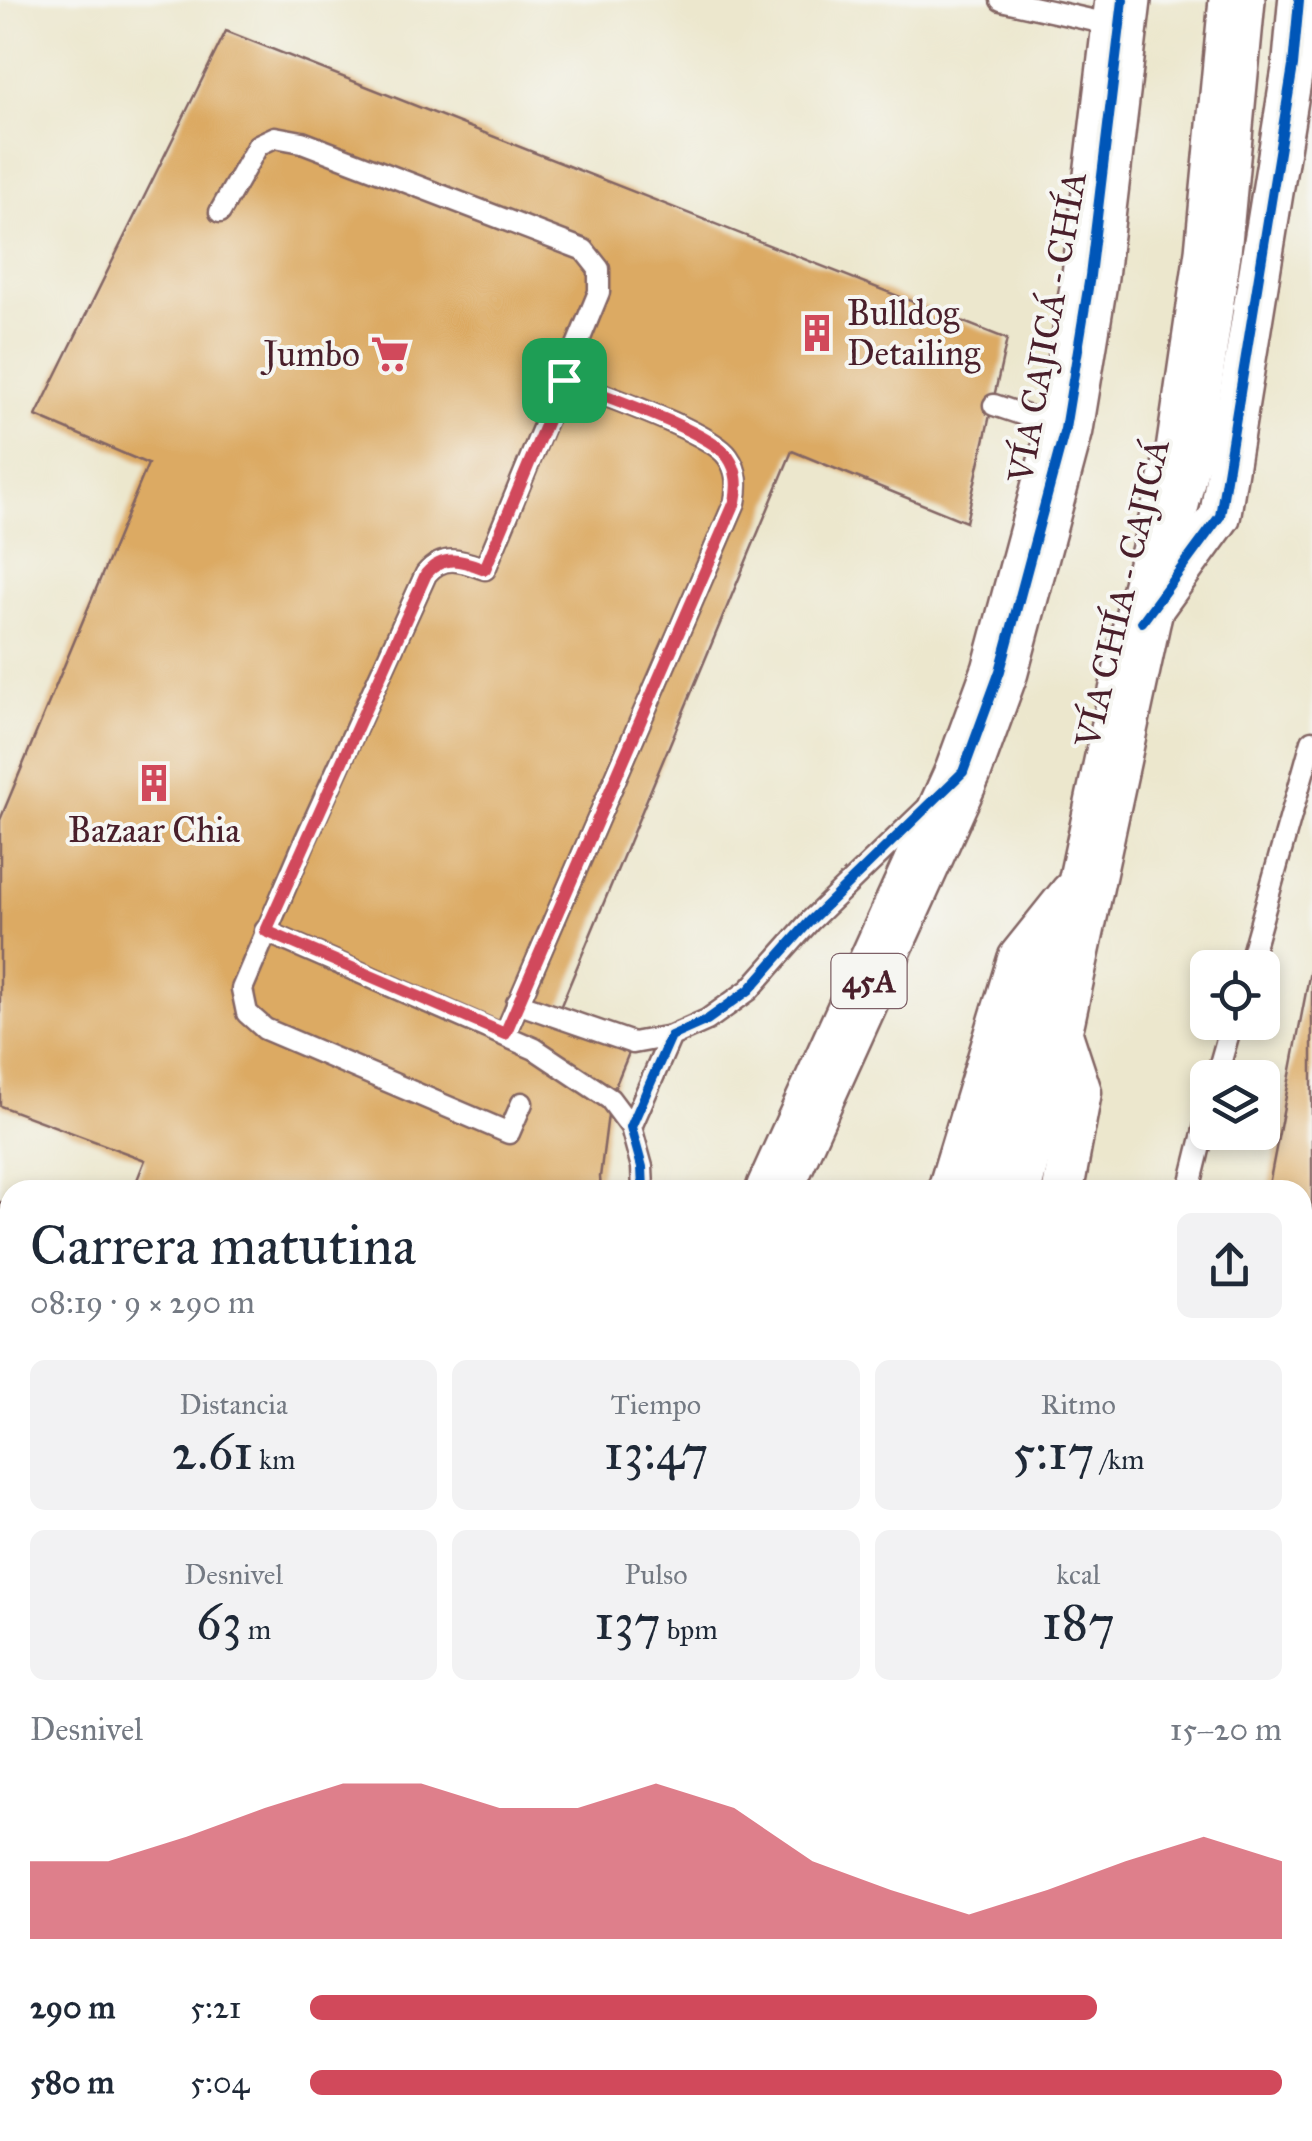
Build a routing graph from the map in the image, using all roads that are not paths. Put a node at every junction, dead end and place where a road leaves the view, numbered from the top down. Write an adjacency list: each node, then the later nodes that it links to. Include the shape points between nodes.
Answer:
1 (1001, 0): 4 (lane)
2 (1238, 0): 10 (highway, VÍA CHÍA - CAJICÁ, via 1213,252 1186,433)
3 (1299, 0): 10 (street, via 1220,516)
4 (1040, 4): 5 (lane)
5 (1122, 13): 9 (highway, VÍA CAJICÁ - CHÍA / 45A)
6 (220, 212): 7 (lane, via 258,145 275,138 302,142 584,250 601,280)
7 (564, 380): 14 (lane, via 485,569 452,559 426,574); 16 (lane, via 708,440 730,460 737,488)
8 (994, 406): 9 (lane)
9 (1065, 428): 12 (highway, VÍA CAJICÁ - CHÍA / 45A, via 1000,671)
10 (1142, 622): 13 (highway, VÍA CHÍA - CAJICÁ)
11 (1312, 741): 15 (lane)
12 (963, 772): 19 (lane, via 748,990); 23 (highway, VÍA CAJICÁ - CHÍA / 45A)
13 (1084, 889): 17 (highway, VÍA CHÍA - CAJICÁ); 25 (highway, via 1025,962)
14 (266, 931): 18 (lane); 20 (lane, via 242,990 247,1012 265,1029 509,1133)
15 (1253, 950)
16 (517, 1003): 18 (lane); 19 (lane, via 633,1043)
17 (1057, 1018): 26 (highway, VÍA CHÍA - CAJICÁ); 27 (street, via 1081,1092)
18 (505, 1034): 21 (lane, via 610,1099)
19 (671, 1036): 21 (lane)
20 (522, 1103)
21 (632, 1128): 24 (lane)
22 (1198, 1150): 28 (lane)
23 (790, 1178)
24 (643, 1180)
25 (959, 1180)
26 (1016, 1180)
27 (1065, 1180)
28 (1191, 1180)

